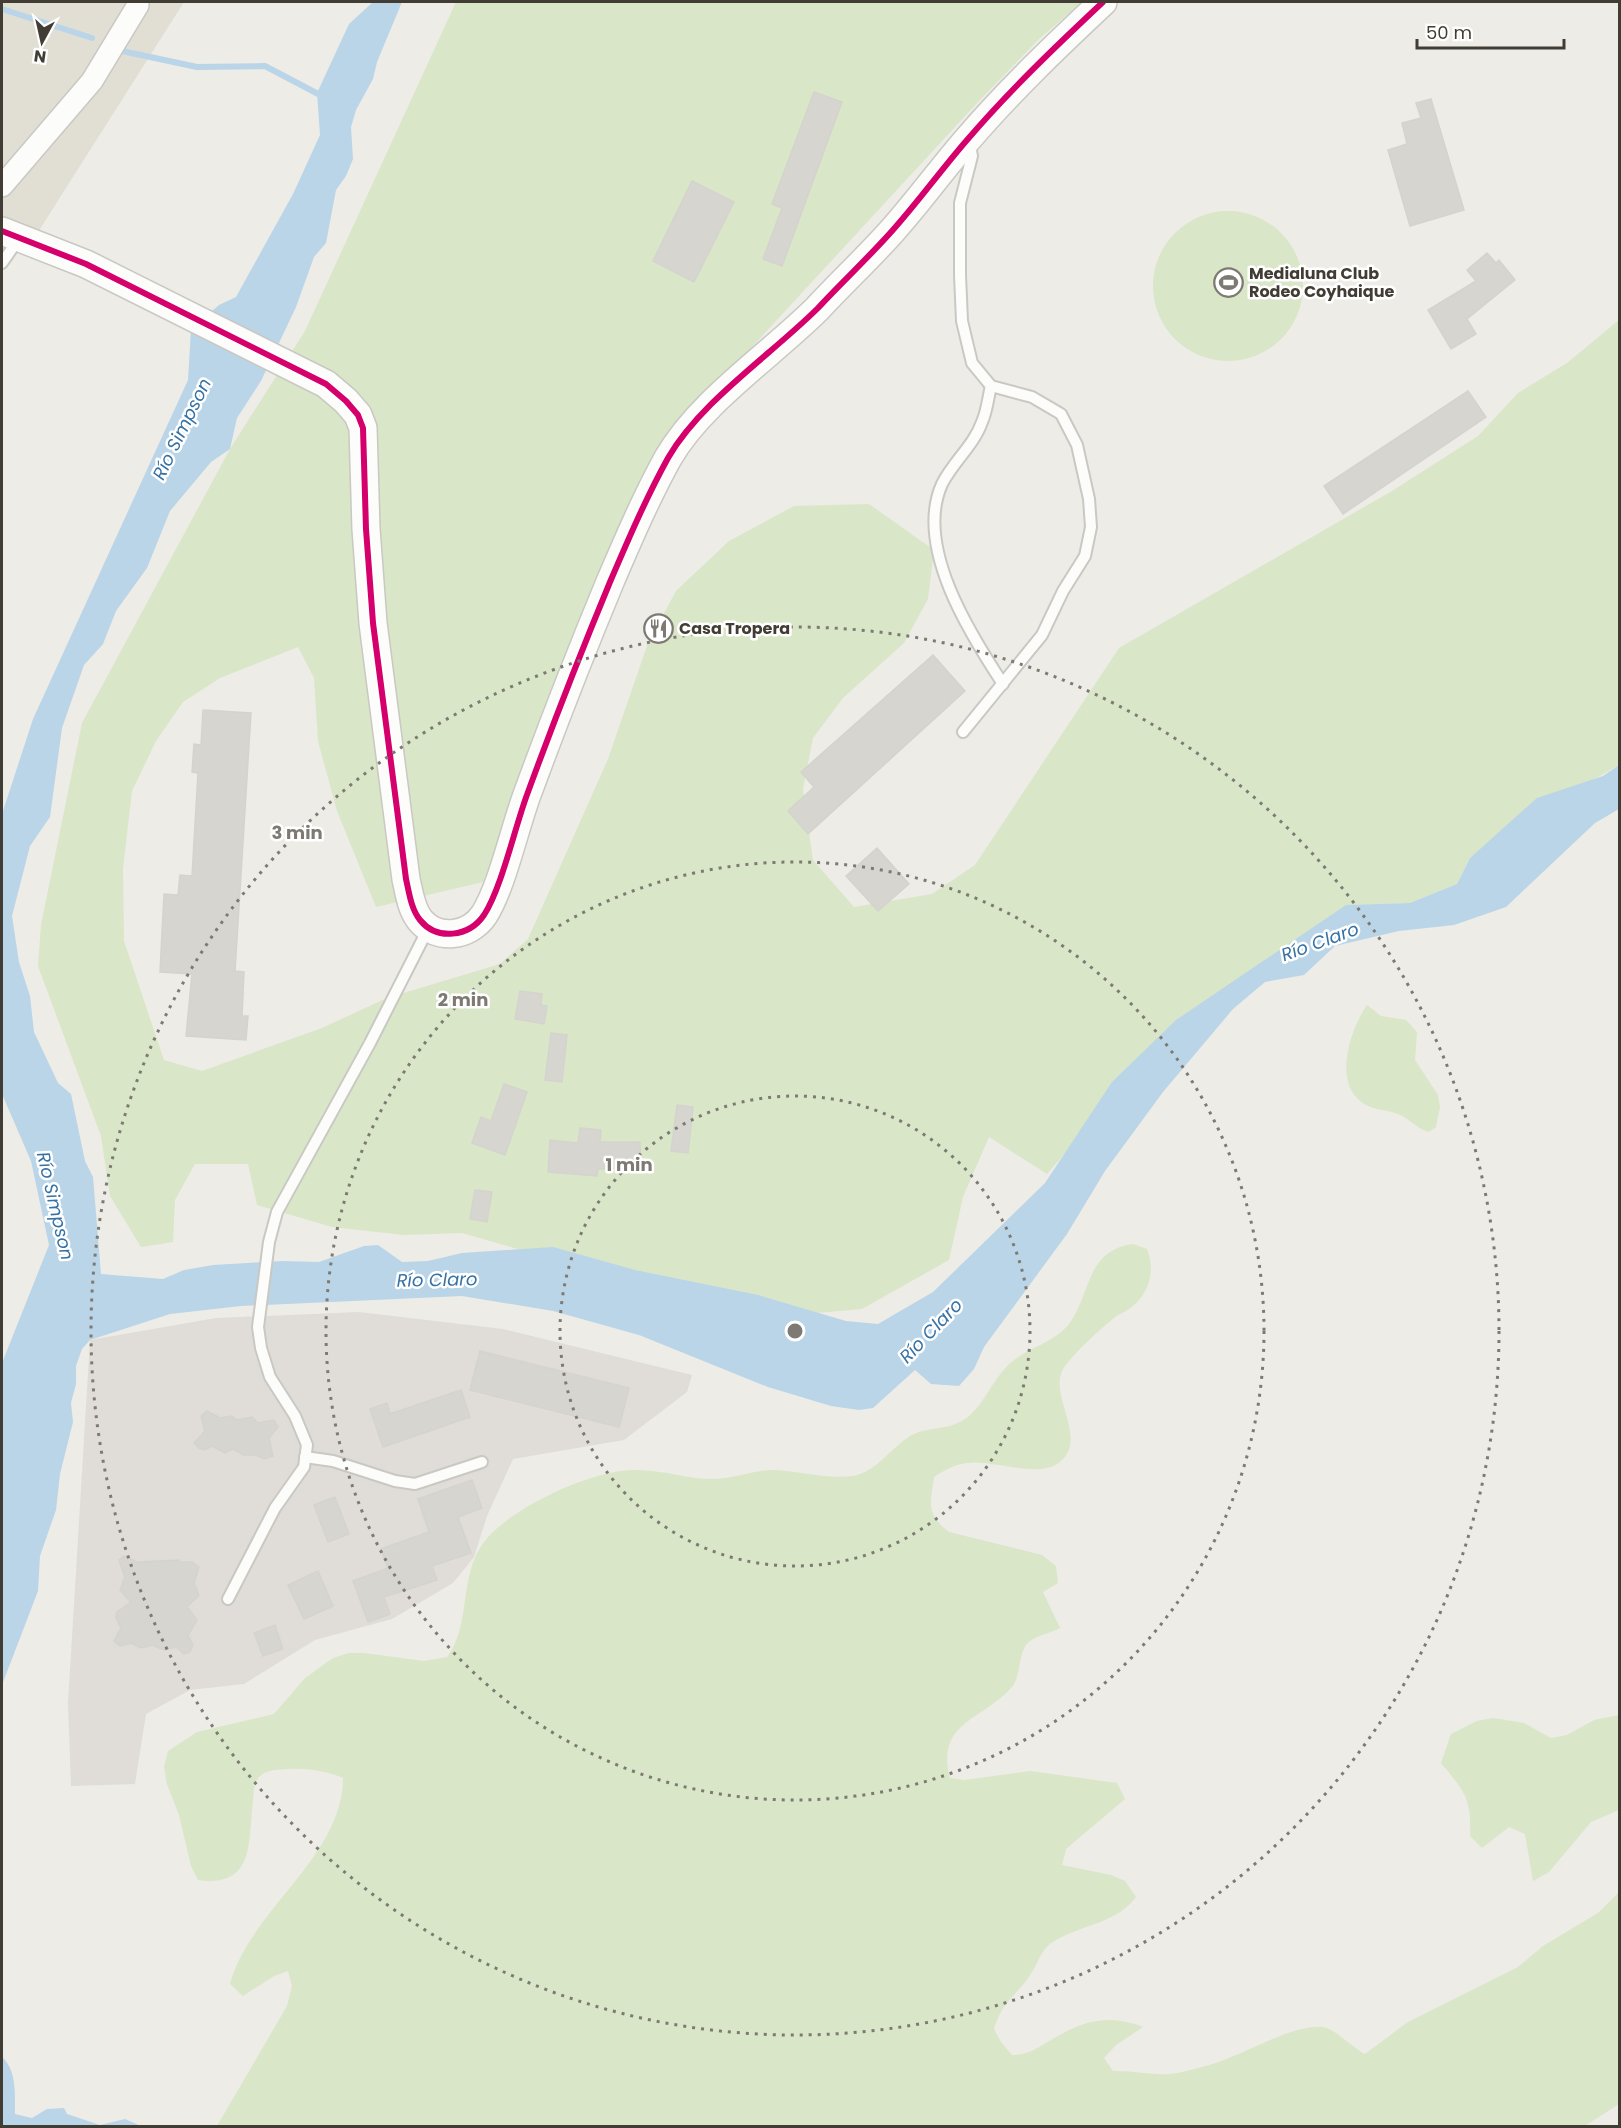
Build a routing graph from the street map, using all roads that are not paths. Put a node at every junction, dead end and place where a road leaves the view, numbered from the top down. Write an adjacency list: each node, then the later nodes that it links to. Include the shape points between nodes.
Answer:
1 (1103, 2): 3 (street, via 1038,63)
2 (138, 5): 4 (street, via 92,81)
3 (968, 138): 7 (lane, via 972,156 960,203 962,321 972,363); 10 (street, via 892,231 814,311 704,412 670,455 584,646 484,915 461,933 446,934)
4 (2, 186)
5 (11, 234): 6 (lane); 10 (street, via 86,264 326,384 358,415 363,428 368,563 384,725 411,904)
6 (2, 263)
7 (991, 386): 8 (lane, via 982,423 942,485 933,526 944,570 968,630); 8 (lane, via 1032,397 1061,414 1077,444 1091,527 1085,556 1042,634)
8 (1004, 684): 9 (lane)
9 (963, 732)
10 (429, 927): 11 (lane, via 277,1212 269,1242 258,1327 261,1348 270,1377 295,1416 306,1445)
11 (305, 1457): 12 (lane, via 415,1484); 13 (lane, via 303,1467 275,1508)
12 (482, 1462)
13 (228, 1599)

